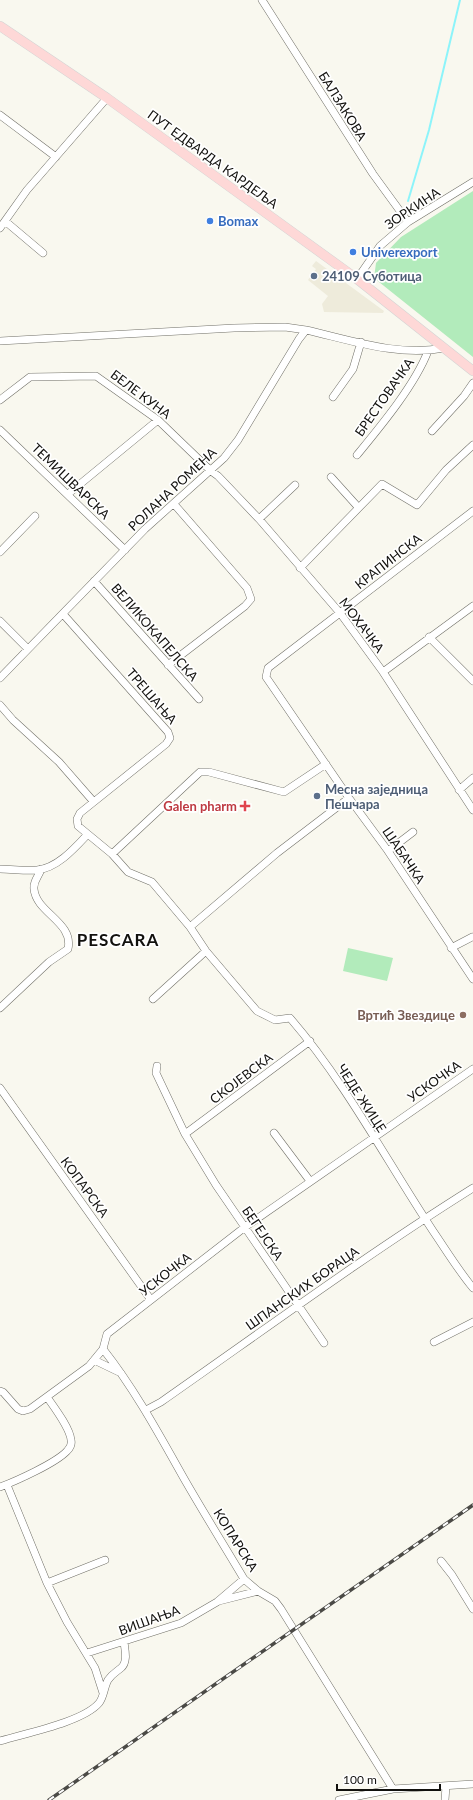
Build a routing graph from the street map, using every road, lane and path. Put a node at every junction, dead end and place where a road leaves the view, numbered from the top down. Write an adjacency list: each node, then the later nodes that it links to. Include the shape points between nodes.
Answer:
1 (262, 0): 8 (street, БАЛЗАКОВА, via 373,174)
2 (0, 26): 3 (main road, ПУТ ЕДВАРДА КАРДЕЉА)
3 (107, 98): 5 (street); 11 (main road, ПУТ ЕДВАРДА КАРДЕЉА)
4 (0, 115): 5 (street)
5 (56, 157): 7 (street, via 27,190)
6 (473, 182): 8 (street, ЗОРКИНА)
7 (5, 221): 9 (street); 10 (street)
8 (408, 222): 11 (street, ЗОРКИНА, via 380,246)
9 (0, 228)
10 (43, 253)
11 (357, 279): 15 (main road, ПУТ ЕДВАРДА КАРДЕЉА)
12 (306, 330): 13 (street, via 285,327 234,328); 14 (street); 26 (street, РОЛАНА РОМЕНА, via 238,440)
13 (0, 341)
14 (362, 342): 16 (street, via 397,350); 19 (street, via 353,369)
15 (444, 348): 16 (street); 17 (main road, ПУТ ЕДВАРДА КАРДЕЉА)
16 (428, 351): 25 (street, БРЕСТОВАЧКА, via 404,393)
17 (473, 371)
18 (473, 383): 23 (street)
19 (334, 397)
20 (0, 400): 21 (street, БЕЛЕ КУНА, via 30,377 96,376)
21 (158, 420): 26 (street, БЕЛЕ КУНА); 29 (street)
22 (0, 430): 29 (street, ТЕМИШВАРСКА)
23 (432, 431)
24 (473, 445): 31 (street, via 446,470 417,505 382,484)
25 (357, 455)
26 (211, 471): 30 (street, РОЛАНА РОМЕНА); 34 (street, МОХАЧКА)
27 (331, 477): 31 (street)
28 (295, 485): 34 (street)
29 (68, 494): 35 (street, ТЕМИШВАРСКА)
30 (174, 504): 35 (street, РОЛАНА РОМЕНА); 45 (street, via 247,588 251,599)
31 (358, 507): 37 (street)
32 (473, 511): 40 (street, КРАПИНСКА)
33 (35, 516): 36 (street)
34 (258, 519): 37 (street, МОХАЧКА)
35 (125, 550): 38 (street, РОЛАНА РОМЕНА)
36 (0, 552)
37 (300, 568): 40 (street, МОХАЧКА)
38 (94, 581): 41 (street, РОЛАНА РОМЕНА); 45 (street, ВЕЛИКОКАПЕЛСКА)
39 (473, 606): 43 (street)
40 (340, 613): 46 (street, МОХАЧКА); 47 (street, КРАПИНСКА, via 268,668)
41 (63, 614): 44 (street, РОЛАНА РОМЕНА); 56 (street, ТРЕШАЊА, via 125,682 168,732 170,738 166,744)
42 (0, 621): 44 (street)
43 (428, 637): 46 (street); 49 (street)
44 (28, 649): 48 (street, РОЛАНА РОМЕНА)
45 (168, 665): 50 (street, ВЕЛИКОКАПЕЛСКА)
46 (383, 672): 54 (street, МОХАЧКА)
47 (266, 677): 52 (street, ШАБАЧКА)
48 (0, 678)
49 (473, 681)
50 (199, 699)
51 (0, 705): 56 (street, via 59,762)
52 (326, 764): 55 (street, ШАБАЧКА); 61 (street, via 284,792 200,772)
53 (473, 778): 54 (street)
54 (459, 790): 57 (street, МОХАЧКА)
55 (349, 798): 60 (street, ШАБАЧКА); 64 (street, via 277,853)
56 (93, 801): 59 (street, via 80,812 77,819 78,826)
57 (473, 810)
58 (413, 832): 60 (street)
59 (87, 835): 61 (street); 63 (street, via 69,853)
60 (388, 851): 66 (street, ШАБАЧКА)
61 (112, 854): 64 (street, via 128,872 152,882)
62 (0, 869): 63 (street)
63 (41, 869): 70 (street, via 34,881 35,894 42,906 66,932 69,939 68,949 49,962)
64 (190, 926): 67 (street)
65 (472, 937): 66 (street)
66 (451, 948): 68 (street, ШАБАЧКА)
67 (206, 951): 69 (street); 71 (street, ЧЕДЕ ЖИЦЕ, via 257,1011 275,1020 290,1018)
68 (473, 979)
69 (153, 999)
70 (0, 1008)
71 (310, 1042): 76 (street, СКОЈЕВСКА); 77 (street, ЧЕДЕ ЖИЦЕ)
72 (157, 1066): 76 (street, БЕГЕЈСКА, via 156,1073)
73 (473, 1069): 77 (street, УСКОЧКА)
74 (0, 1088): 83 (street, КОПАРСКА)
75 (274, 1133): 78 (street)
76 (185, 1134): 81 (street, БЕГЕЈСКА)
77 (374, 1138): 78 (street, УСКОЧКА); 80 (street, ЧЕДЕ ЖИЦЕ)
78 (310, 1182): 81 (street, УСКОЧКА)
79 (473, 1188): 80 (street, ШПАНСКИХ БОРАЦА)
80 (425, 1218): 82 (street, ЧЕДЕ ЖИЦЕ); 84 (street, ШПАНСКИХ БОРАЦА)
81 (245, 1227): 83 (street, УСКОЧКА); 84 (street, БЕГЕЈСКА)
82 (473, 1288)
83 (151, 1300): 88 (street, УСКОЧКА, via 107,1334)
84 (297, 1305): 87 (street, БЕГЕЈСКА); 93 (street, ШПАНСКИХ БОРАЦА)
85 (473, 1322): 86 (street)
86 (434, 1342)
87 (324, 1343)
88 (103, 1349): 89 (street, УСКОЧКА); 90 (street, КОПАРСКА)
89 (94, 1360): 90 (street, КОПАРСКА); 92 (street, УСКОЧКА, via 90,1366)
90 (122, 1374): 93 (street, КОПАРСКА)
91 (0, 1391): 92 (street, УСКОЧКА, via 23,1411)
92 (47, 1397): 94 (street, via 70,1434 71,1445 59,1457)
93 (146, 1410): 97 (street, КОПАРСКА, via 186,1483)
94 (3, 1486): 98 (street)
95 (105, 1560): 98 (street)
96 (441, 1562): 101 (street)
97 (244, 1579): 99 (street, КОПАРСКА); 100 (street, ВИШАЊА)
98 (47, 1583): 103 (street)
99 (258, 1591): 100 (street, ВИШАЊА); 108 (street, КОПАРСКА, via 282,1609)
100 (217, 1602): 102 (street, ВИШАЊА, via 181,1623)
101 (473, 1609)
102 (124, 1642): 103 (street, ВИШАЊА); 104 (street, via 126,1659 122,1667 114,1672)
103 (87, 1653): 104 (street, via 95,1668)
104 (102, 1693): 105 (street, via 100,1702 76,1719)
105 (0, 1741)
106 (473, 1784): 107 (street)
107 (446, 1786): 108 (street); 110 (street)
108 (393, 1788): 109 (street)
109 (339, 1800)
110 (445, 1800)

